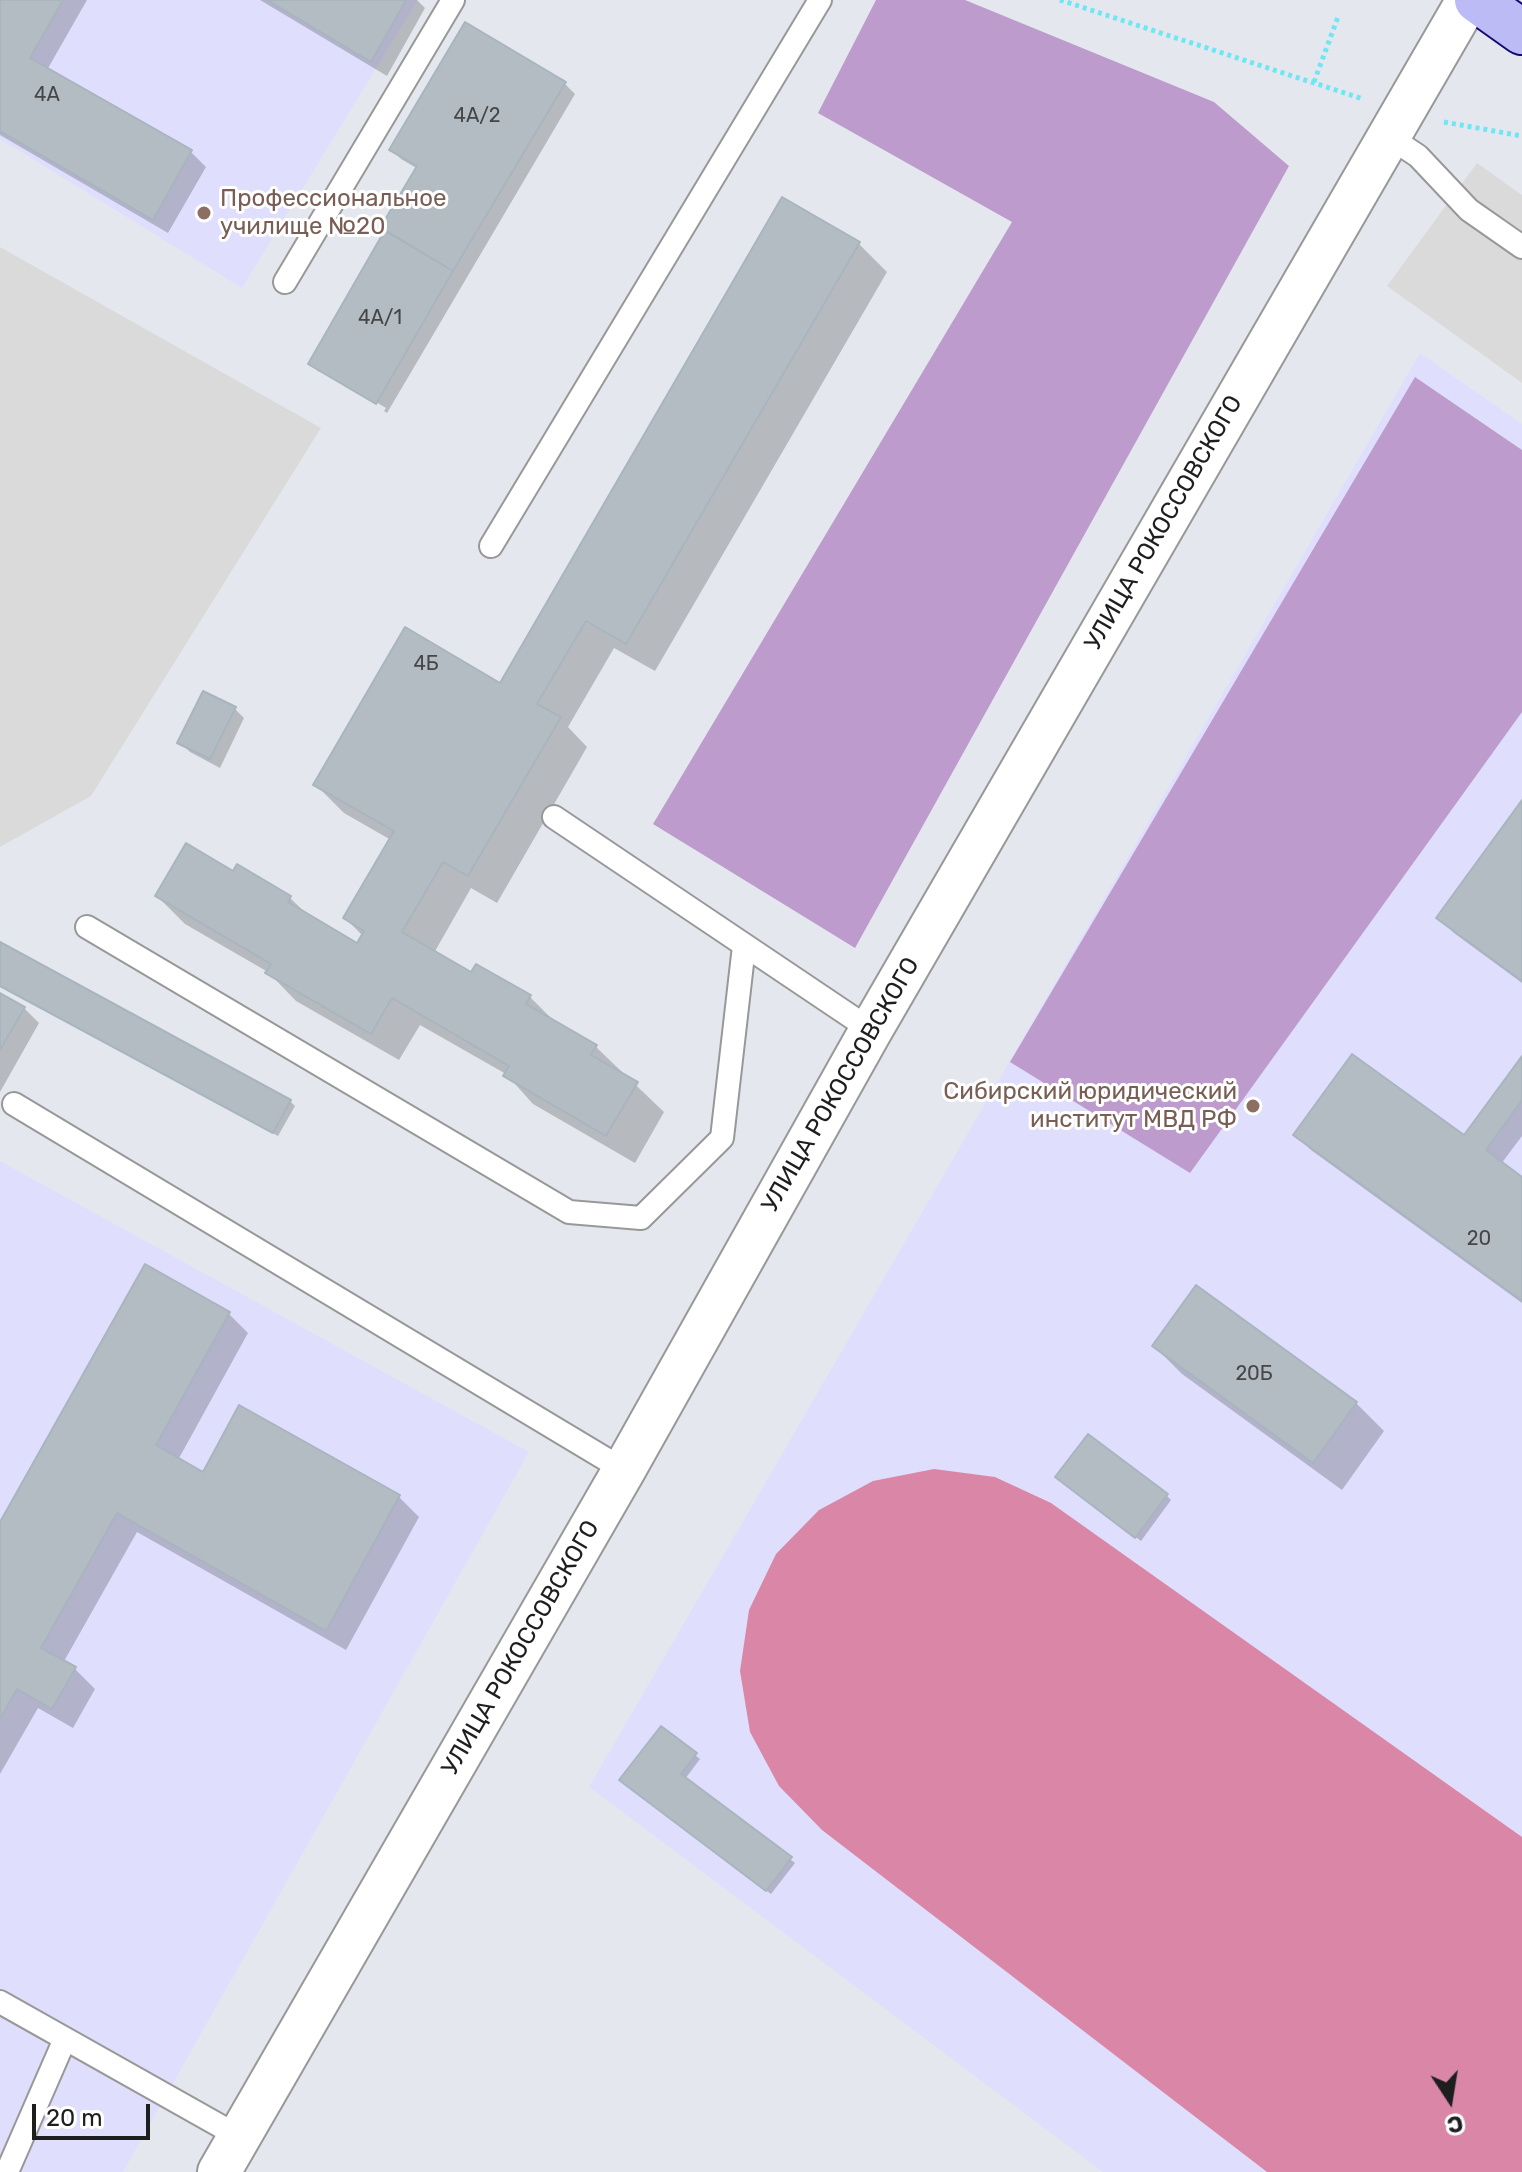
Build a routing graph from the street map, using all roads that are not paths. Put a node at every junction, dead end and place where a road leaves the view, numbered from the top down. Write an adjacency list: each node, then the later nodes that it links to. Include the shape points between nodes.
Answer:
1 (453, 0): 8 (lane)
2 (820, 0): 9 (lane)
3 (1468, 0): 6 (street, УЛИЦА РОКОССОВСКОГО)
4 (1477, 0): 5 (main road)
5 (1522, 32)
6 (1378, 119): 7 (lane, via 1469,210); 13 (street, УЛИЦА РОКОССОВСКОГО)
7 (1522, 247)
8 (285, 282)
9 (491, 546)
10 (554, 817): 12 (lane)
11 (87, 927): 12 (lane, via 569,1212 641,1218 722,1138)
12 (744, 946): 13 (lane)
13 (871, 1030): 15 (street, УЛИЦА РОКОССОВСКОГО)
14 (14, 1104): 15 (lane)
15 (624, 1470): 18 (street, УЛИЦА РОКОССОВСКОГО)
16 (0, 2002): 17 (lane)
17 (65, 2039): 18 (lane); 19 (lane)
18 (228, 2154)
19 (7, 2172)

